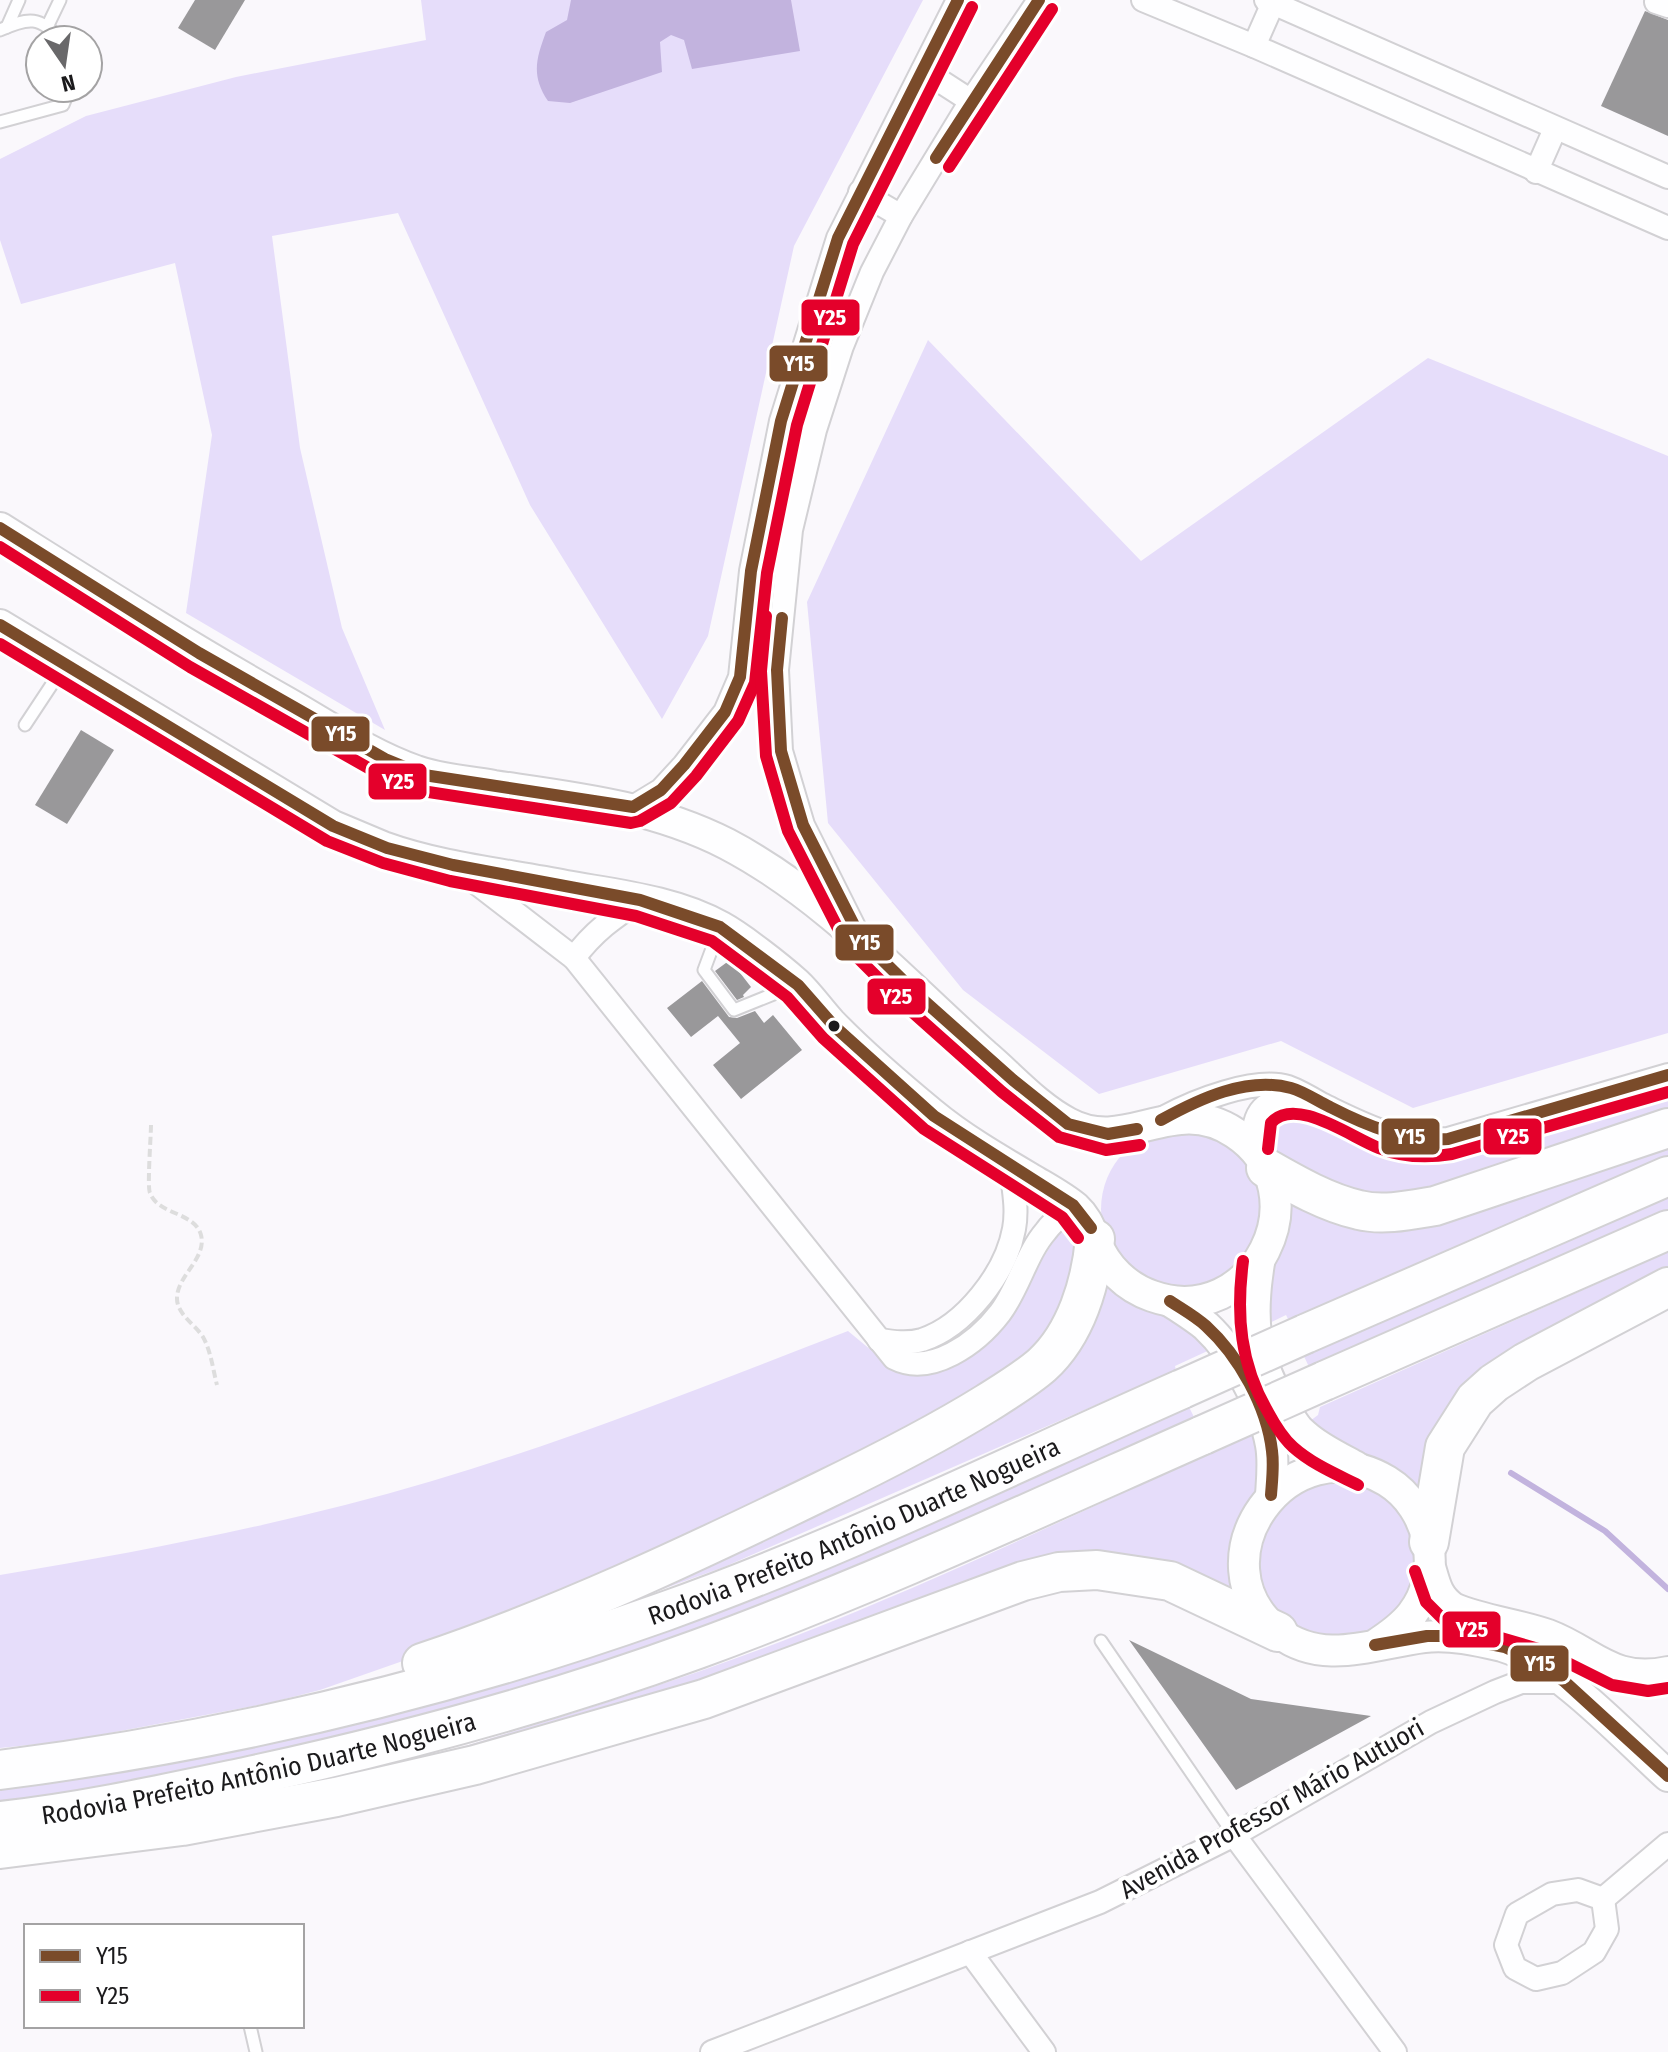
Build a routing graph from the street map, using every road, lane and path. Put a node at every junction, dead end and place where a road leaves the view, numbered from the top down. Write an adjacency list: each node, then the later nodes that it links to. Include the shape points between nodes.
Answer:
1 (19, 0): 9 (lane)
2 (60, 0): 8 (lane)
3 (958, 0): 11 (street)
4 (1039, 0): 12 (street)
5 (1143, 0): 10 (street)
6 (1270, 1): 10 (street); 15 (street)
7 (45, 24): 9 (lane, via 31,20)
8 (48, 24)
9 (3, 29)
10 (1254, 46): 16 (street)
11 (923, 70): 12 (street); 18 (street)
12 (971, 101): 19 (street)
13 (63, 104): 14 (lane)
14 (0, 122)
15 (1555, 129): 16 (street); 17 (street)
16 (1536, 172): 20 (street)
17 (1668, 177)
18 (860, 192): 19 (street); 25 (street, via 838,238 781,421 751,571 740,677 725,712 684,765 661,790)
19 (901, 216): 29 (street, via 842,346 815,430 791,530 777,670 781,751 803,825)
20 (1668, 228)
21 (0, 528): 25 (street, via 199,653 385,759 424,775)
22 (3, 635): 23 (street)
23 (64, 665): 24 (lane); 26 (street, via 333,826 387,848)
24 (25, 725)
25 (633, 807): 29 (street, via 720,841 780,874)
26 (453, 865): 27 (street); 30 (street)
27 (640, 900): 28 (street); 30 (street, via 608,920)
28 (720, 927): 31 (street); 31 (lane, via 704,970 734,1010)
29 (861, 939): 34 (street, via 921,998 1068,1124 1108,1134)
30 (574, 958): 45 (street)
31 (798, 985): 38 (street, via 834,1026 934,1116)
32 (1668, 1075): 33 (street, via 1448,1139 1423,1141 1386,1134)
33 (1306, 1096): 34 (street, via 1267,1085 1189,1103); 37 (street, via 1278,1099 1256,1116)
34 (1149, 1124): 37 (street, via 1186,1117 1210,1121 1233,1131)
35 (151, 1125): 46 (path, via 149,1192 157,1204 192,1222 201,1233 202,1249 177,1300 205,1340)
36 (1668, 1128): 37 (highway, via 1435,1206 1385,1213 1359,1211 1307,1189)
37 (1259, 1158): 42 (street, via 1274,1191 1276,1216)
38 (1011, 1167): 40 (street); 45 (street, via 1014,1229 992,1281 977,1301 939,1333 919,1341)
39 (1668, 1176): 55 (highway, Rodovia Prefeito Antônio Duarte Nogueira, bridge, via 843,1539 650,1616 414,1691)
40 (1086, 1224): 44 (street, via 1123,1281); 45 (street, via 1045,1231 1000,1313 936,1362 906,1364); 55 (highway, via 1092,1269 1062,1341 1043,1364 969,1415 744,1529 555,1613 364,1683)
41 (1668, 1230): 58 (highway, Rodovia Prefeito Antônio Duarte Nogueira, bridge, via 892,1572 698,1649 457,1726 333,1758)
42 (1259, 1263): 44 (street, via 1220,1295); 47 (street, via 1253,1326 1272,1387 1297,1428 1320,1448)
43 (1668, 1287): 49 (highway, via 1526,1362 1475,1400 1445,1447)
44 (1170, 1301): 48 (street, via 1220,1341 1249,1389 1271,1448)
45 (879, 1340)
46 (217, 1385)
47 (1365, 1471): 48 (street, via 1315,1470 1291,1479); 49 (street, via 1407,1498 1421,1519)
48 (1271, 1495): 50 (street, via 1247,1539 1244,1565 1249,1590)
49 (1430, 1554): 52 (street, via 1425,1591 1413,1613); 53 (street, via 1437,1590 1453,1608 1552,1637 1620,1671 1651,1676)
50 (1278, 1632): 52 (street, via 1325,1652); 61 (highway, via 1170,1581 1097,1570 1059,1572 704,1699 475,1765 182,1826)
51 (1101, 1641): 59 (lane)
52 (1375, 1645): 54 (street, via 1427,1636 1469,1639 1505,1647)
53 (1668, 1672)
54 (1565, 1682): 57 (street); 59 (street, Avenida Professor Mário Autuori, via 1521,1682 1482,1698)
55 (147, 1748): 56 (highway, Rodovia Prefeito Antônio Duarte Nogueira)
56 (0, 1770)
57 (1668, 1776)
58 (0, 1821)
59 (1234, 1835): 63 (street, Avenida Professor Mário Autuori, via 1100,1902); 68 (street)
60 (1668, 1844): 62 (street)
61 (0, 1849)
62 (1603, 1899): 62 (street, via 1578,1890 1552,1894 1517,1914 1506,1945 1515,1968 1536,1979 1562,1973 1594,1952 1607,1929)
63 (970, 1952): 66 (street, Avenida Professor Mário Autuori); 67 (street)
64 (250, 2028): 65 (lane)
65 (256, 2052)
66 (712, 2052)
67 (1044, 2052)
68 (1395, 2052)

